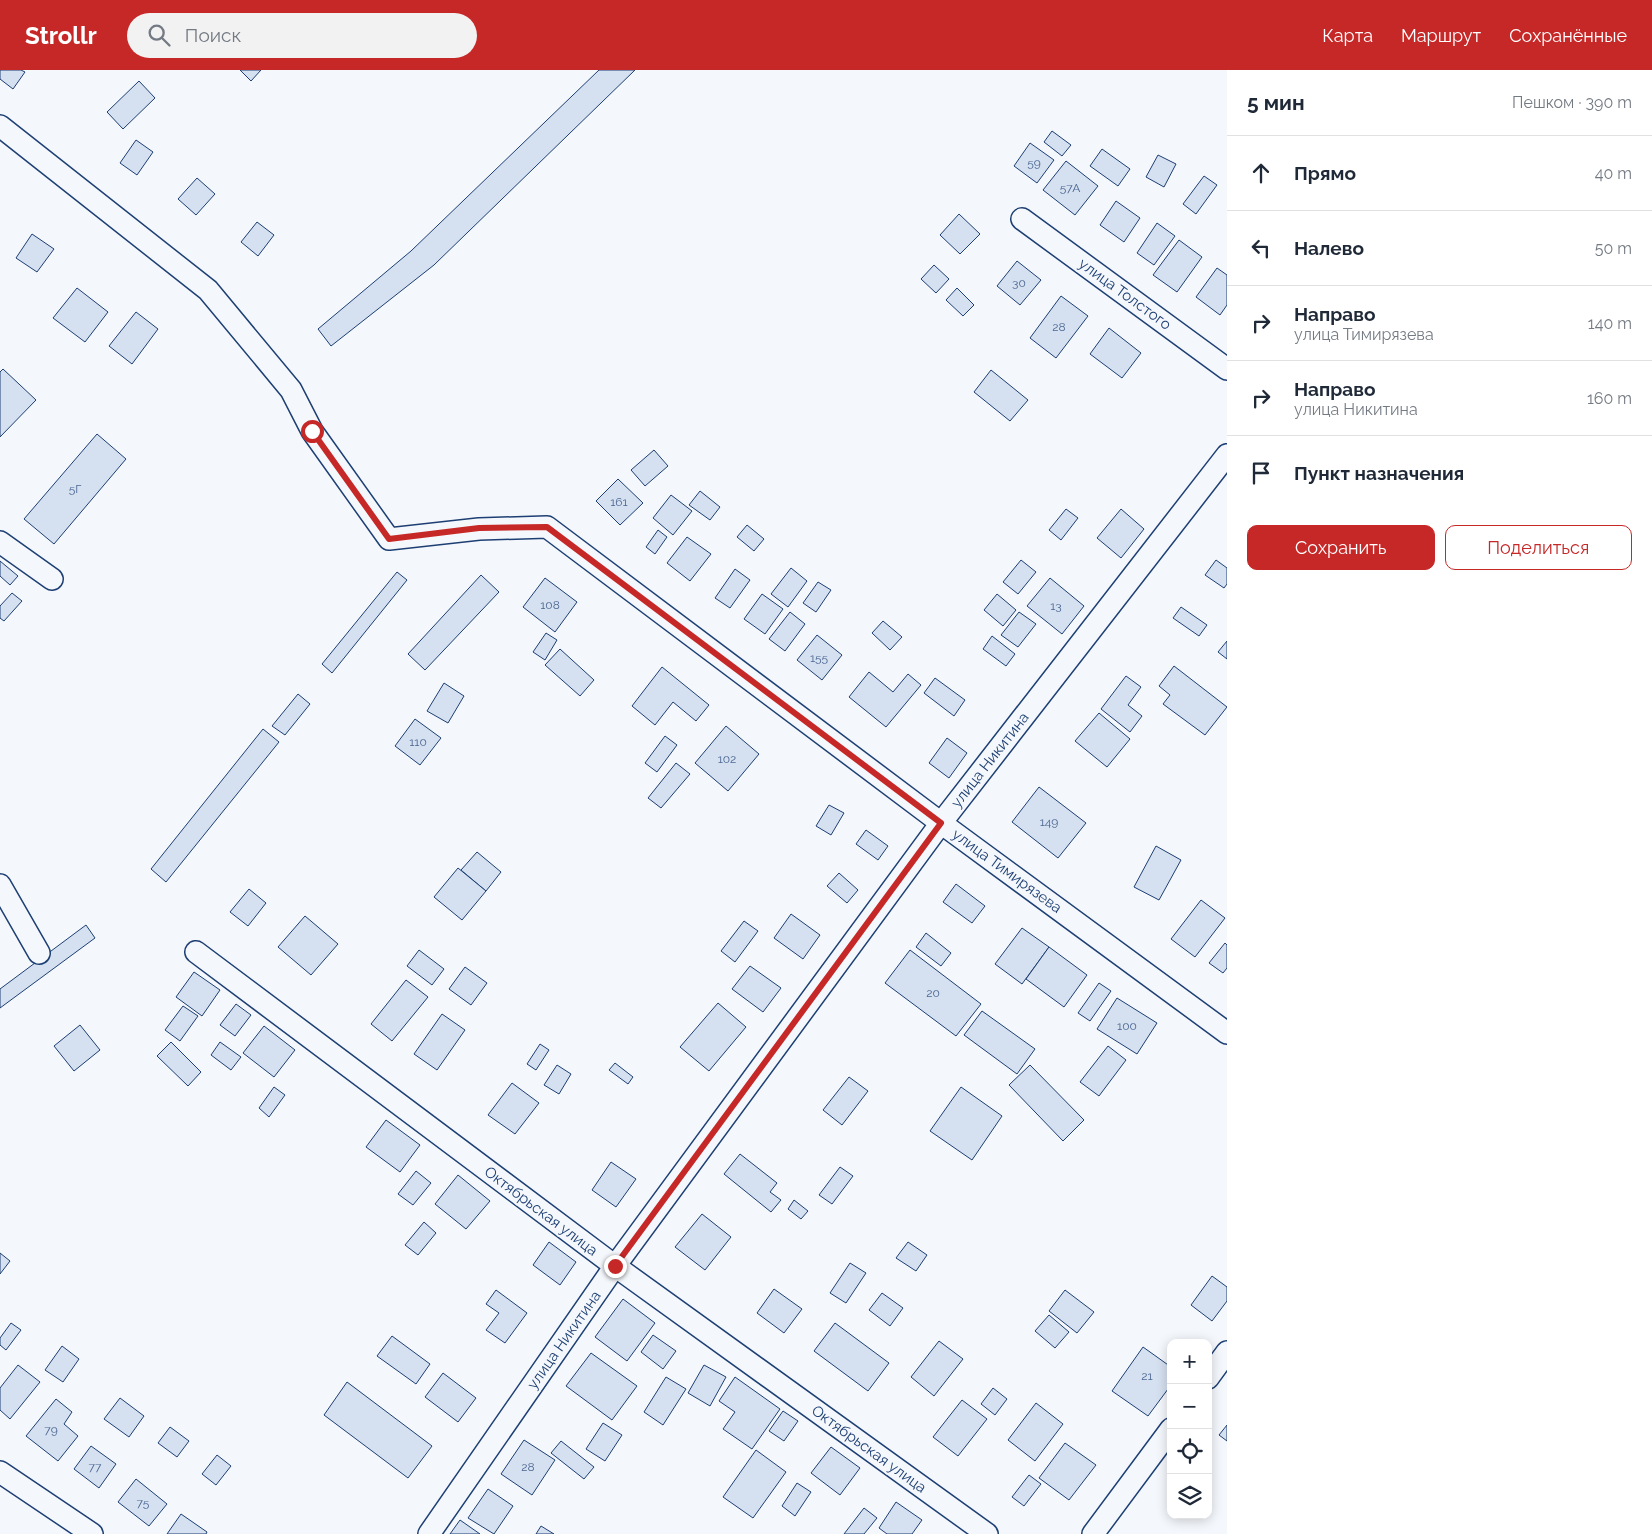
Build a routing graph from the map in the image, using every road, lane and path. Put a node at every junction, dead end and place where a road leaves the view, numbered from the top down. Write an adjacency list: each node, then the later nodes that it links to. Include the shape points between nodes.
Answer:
1 (0, 126): 7 (street, улица Тимирязева, via 208,290 291,390 312,431 389,539 479,528 547,527)
2 (1022, 219): 3 (street, улица Толстого)
3 (1227, 369)
4 (1227, 455): 7 (street, улица Никитина)
5 (0, 542): 6 (street)
6 (52, 579)
7 (941, 823): 11 (street, улица Тимирязева); 12 (street, улица Никитина)
8 (0, 884): 10 (street)
9 (196, 952): 12 (street, Октябрьская улица)
10 (39, 953)
11 (1227, 1033)
12 (615, 1266): 18 (street, улица Никитина); 19 (street, Октябрьская улица)
13 (1227, 1352): 14 (street)
14 (1212, 1373)
15 (1167, 1434): 20 (street)
16 (0, 1472): 17 (street)
17 (92, 1534)
18 (429, 1534)
19 (987, 1534)
20 (1093, 1534)

